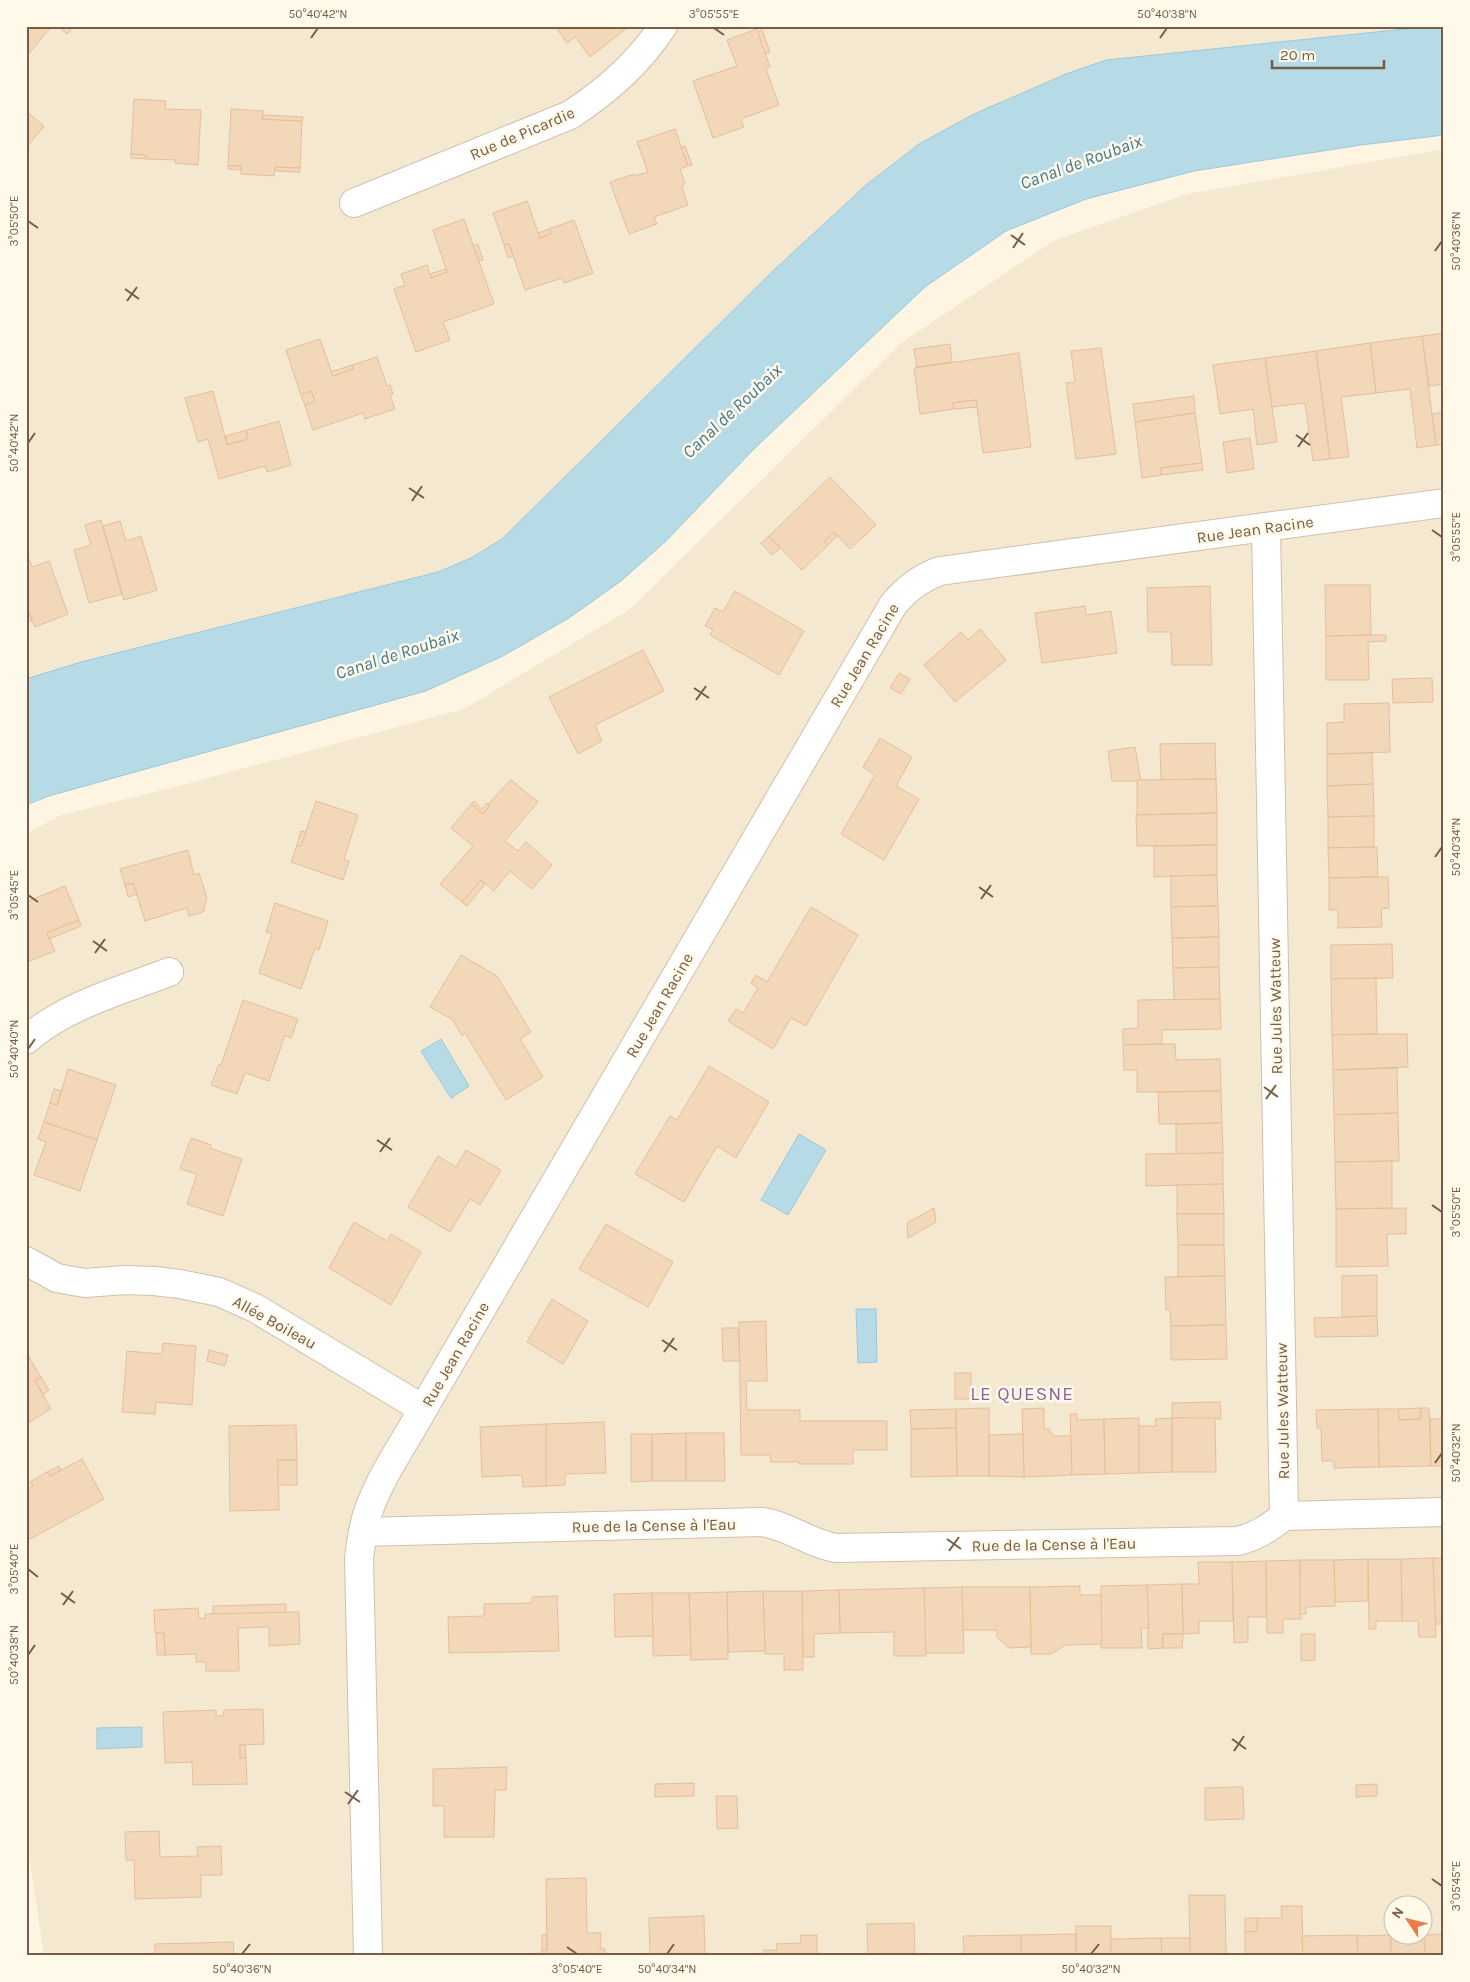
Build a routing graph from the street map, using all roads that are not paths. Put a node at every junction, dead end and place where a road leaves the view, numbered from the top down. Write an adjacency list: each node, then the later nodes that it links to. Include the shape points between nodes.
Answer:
1 (663, 26): 2 (street, Rue de Picardie, via 618,80 570,115)
2 (354, 203)
3 (1444, 503): 4 (street, Rue Jean Racine)
4 (1266, 527): 8 (street, Rue Jean Racine, via 940,571 920,580 902,594); 10 (street, Rue Jules Watteuw)
5 (169, 972): 6 (street, via 70,1010)
6 (26, 1040)
7 (26, 1262): 8 (street, Allée Boileau, via 57,1278 72,1281 154,1281 219,1292 255,1308)
8 (424, 1409): 11 (street, Rue Jean Racine, via 377,1490)
9 (1444, 1512): 10 (street)
10 (1284, 1516): 11 (street, Rue de la Cense à l'Eau, via 1252,1538 1237,1541 846,1548 827,1546 780,1526 761,1522)
11 (363, 1532): 12 (street, Rue Jean Racine, via 359,1580)
12 (368, 1956)

